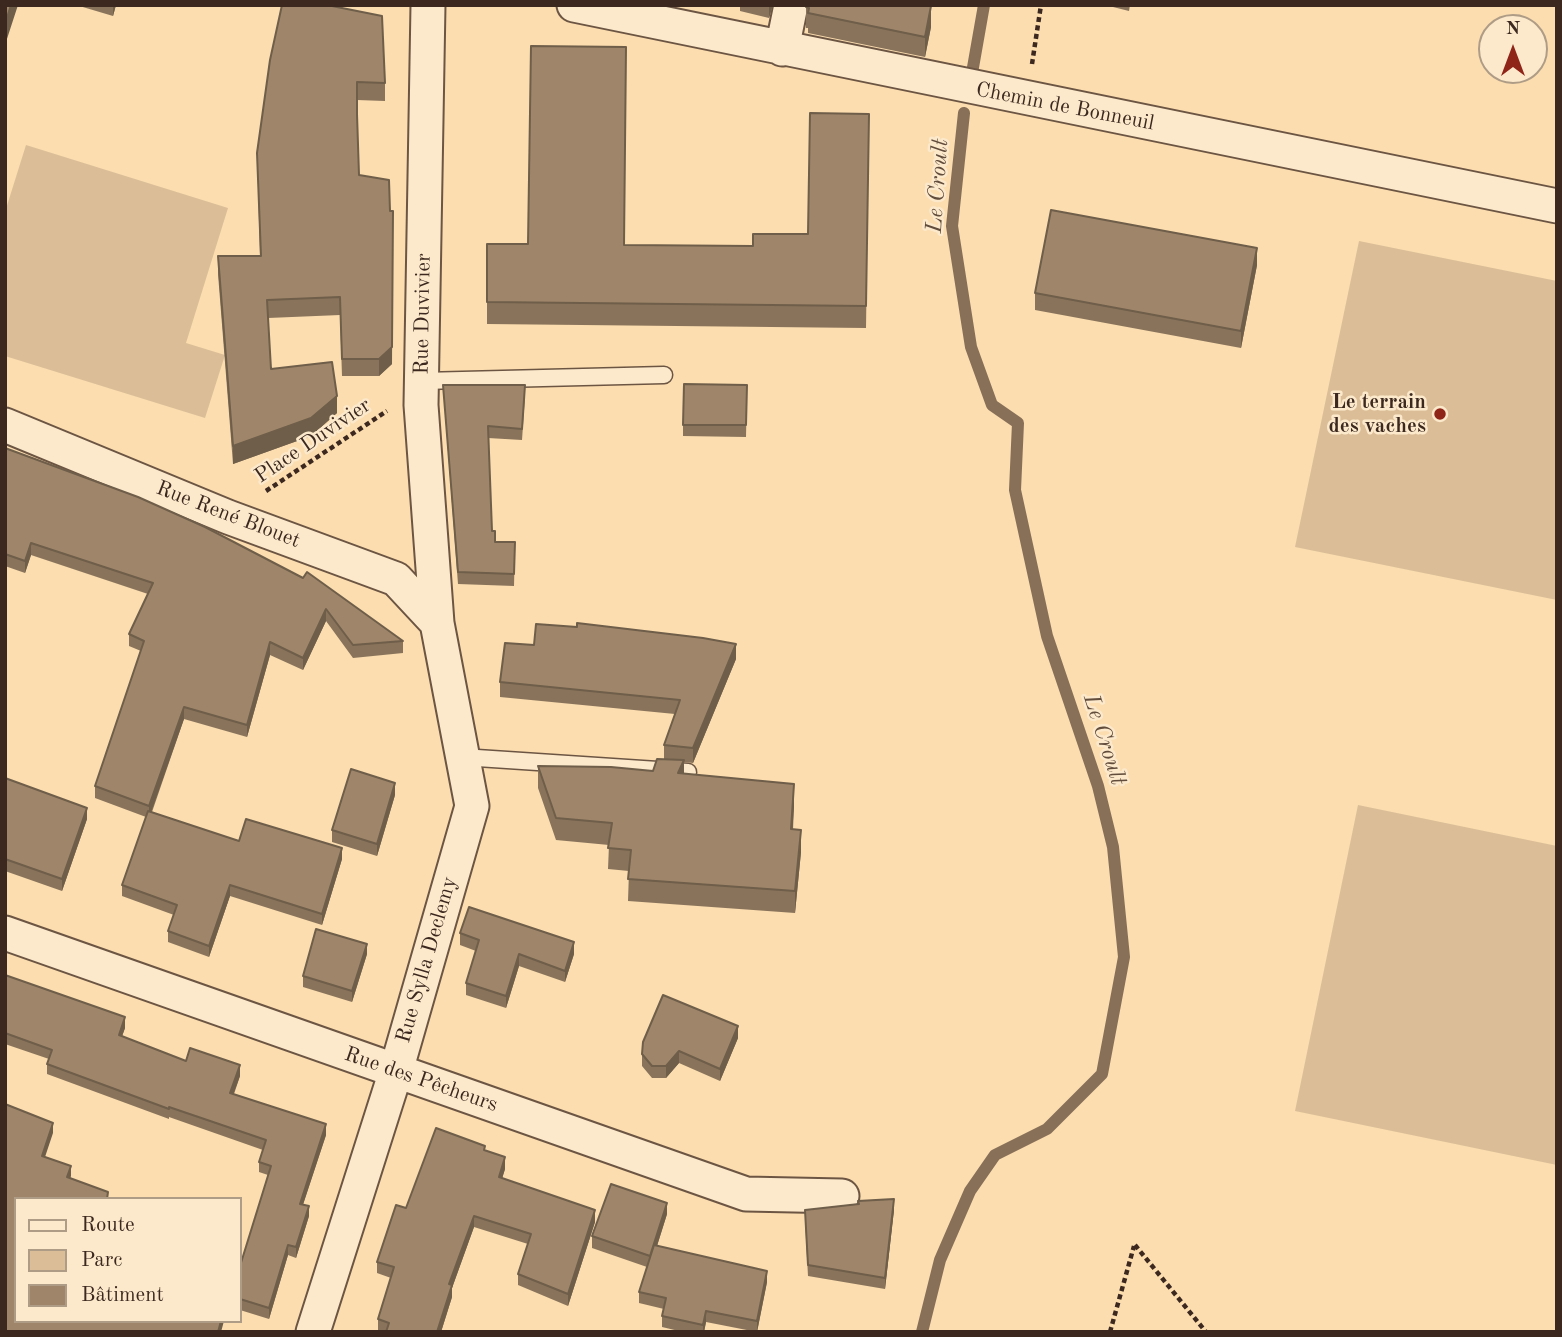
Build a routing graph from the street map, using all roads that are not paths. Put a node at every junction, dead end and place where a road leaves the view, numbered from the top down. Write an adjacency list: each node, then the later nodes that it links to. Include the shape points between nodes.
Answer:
1 (428, 5): 7 (street, Rue Duvivier)
2 (573, 5): 4 (street, Chemin de Bonneuil)
3 (791, 5): 4 (street)
4 (782, 49): 5 (street, Chemin de Bonneuil)
5 (1557, 206)
6 (664, 375): 7 (lane)
7 (421, 393): 9 (street, Rue Duvivier)
8 (5, 425): 9 (street, Rue René Blouet, via 228,517 396,579)
9 (437, 623): 10 (street, Rue Sylla Declemy)
10 (462, 757): 11 (lane); 13 (street, Rue Sylla Declemy, via 472,806)
11 (688, 772)
12 (5, 933): 13 (street, Rue des Pêcheurs)
13 (396, 1071): 14 (street, Rue des Pêcheurs, via 746,1194); 15 (street, Rue Sylla Declemy)
14 (842, 1196)
15 (313, 1332)

